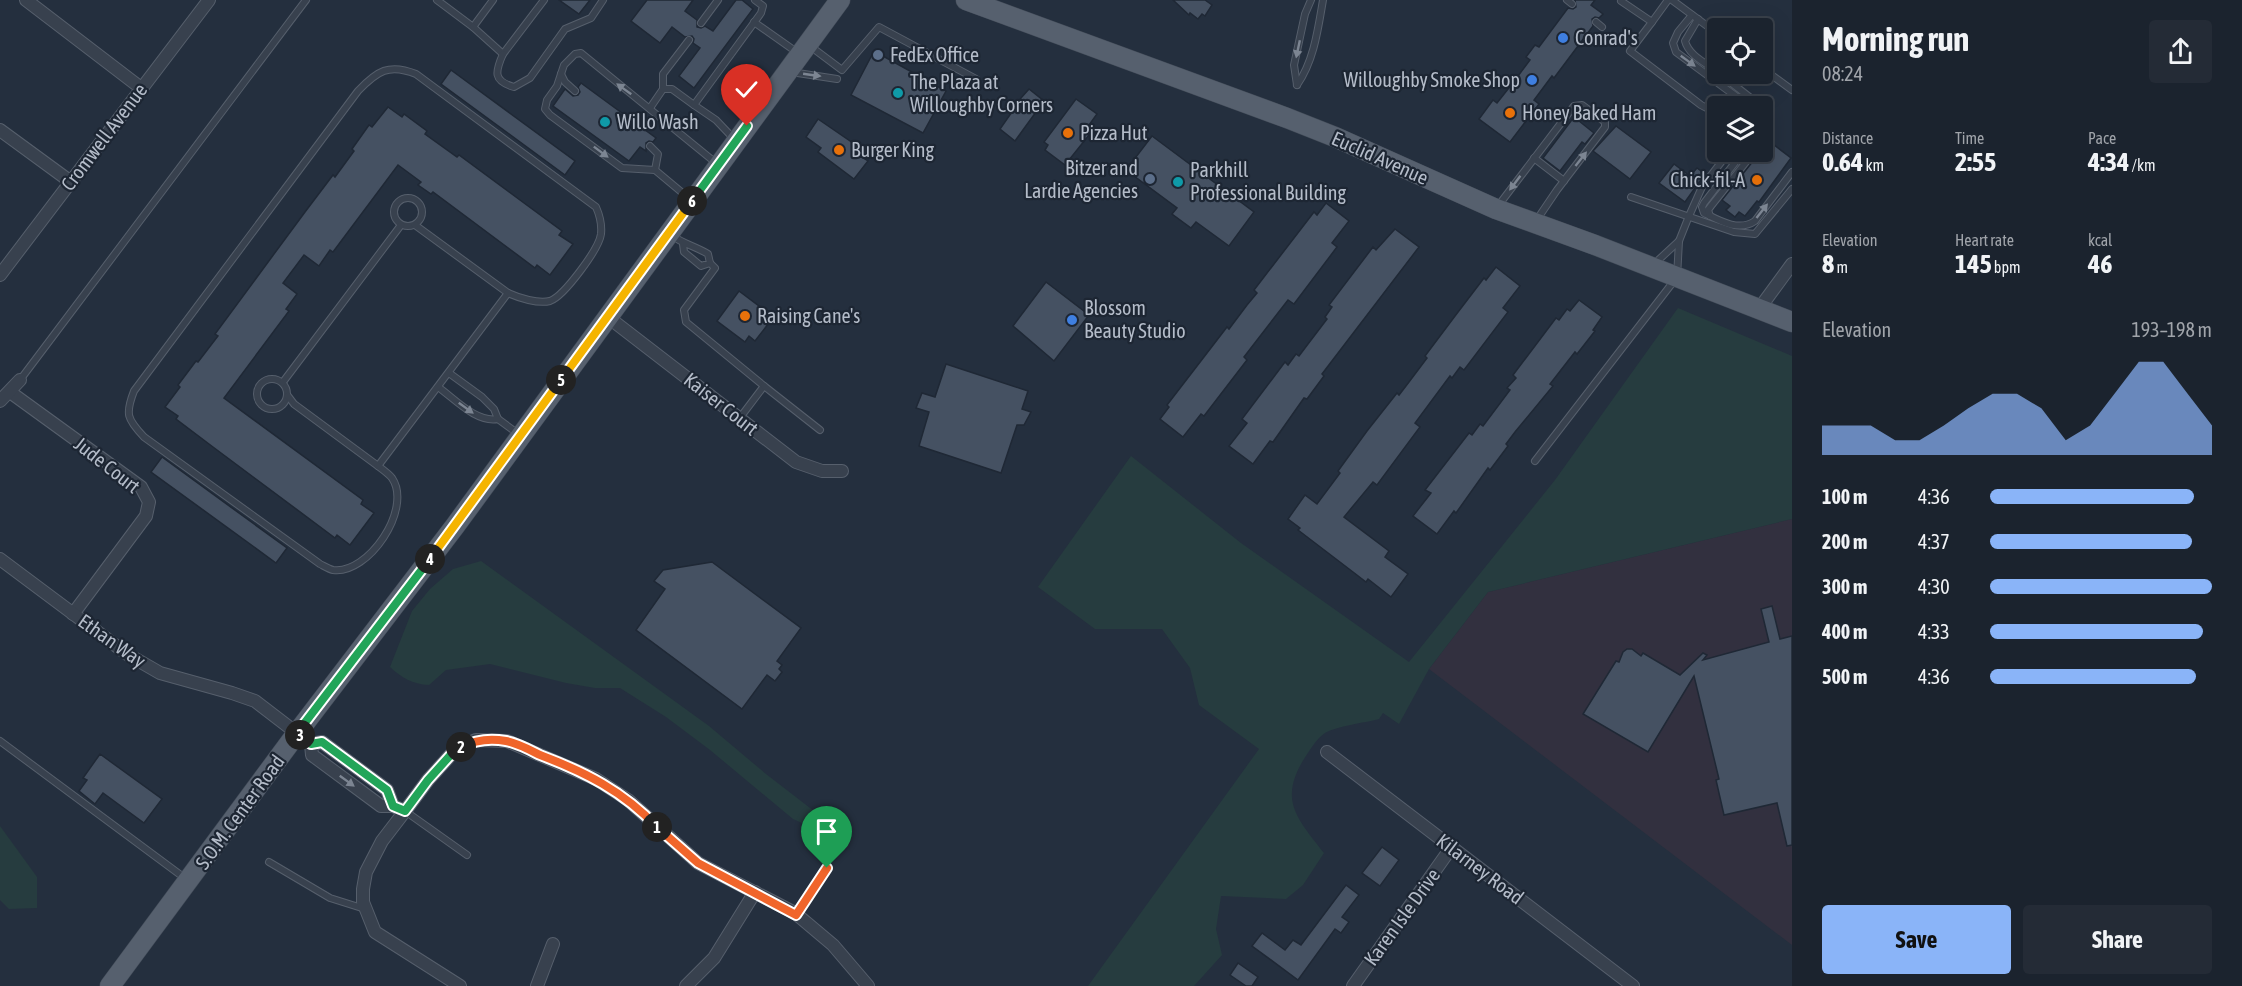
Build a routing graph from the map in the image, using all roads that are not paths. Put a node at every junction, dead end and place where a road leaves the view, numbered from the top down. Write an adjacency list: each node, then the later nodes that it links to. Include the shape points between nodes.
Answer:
1 (26, 0): 32 (street)
2 (209, 0): 32 (street, Cromwell Avenue)
3 (306, 0): 75 (lane)
4 (437, 0): 21 (lane)
5 (493, 0): 21 (lane)
6 (544, 0): 24 (lane)
7 (603, 0): 24 (lane, via 591,18 565,30 530,78 514,87 498,76 496,69)
8 (718, 0): 19 (lane)
9 (755, 0): 17 (lane, via 763,6)
10 (840, 0): 23 (main road, S.O.M. Center Road)
11 (966, 0): 56 (main road, Euclid Avenue, via 1287,118)
12 (1311, 0): 13 (lane, one-way to 13, via 1294,65 1297,85 1307,72)
13 (1323, 0)
14 (1621, 0): 18 (lane)
15 (1670, 0): 16 (lane); 18 (lane)
16 (1695, 17): 20 (lane); 25 (lane, via 1685,41 1687,48); 36 (lane, one-way to 36, via 1678,32 1673,43 1676,52)
17 (754, 22): 23 (lane); 38 (lane)
18 (1652, 22): 40 (lane, via 1630,51)
19 (701, 23)
20 (1707, 26)
21 (472, 27): 24 (lane)
22 (689, 40): 33 (lane, via 663,74)
23 (804, 49): 26 (main road, S.O.M. Center Road); 30 (lane, via 842,70 879,27)
24 (503, 54)
25 (1707, 65)
26 (787, 72): 29 (lane, one-way to 29); 42 (main road, S.O.M. Center Road)
27 (561, 73): 35 (lane); 39 (lane, one-way to 27, via 580,53 569,58); 49 (lane, one-way to 49, via 547,100 550,115 622,168)
28 (1773, 76): 34 (lane)
29 (837, 79)
30 (976, 79)
31 (1733, 84): 37 (lane)
32 (141, 88): 52 (street, Cromwell Avenue)
33 (663, 89): 38 (lane, via 672,89); 39 (lane)
34 (1792, 90)
35 (575, 91)
36 (1735, 96)
37 (1748, 96)
38 (694, 105): 42 (lane, via 716,120)
39 (650, 108): 48 (lane)
40 (1707, 108)
41 (0, 130): 52 (street)
42 (736, 142): 48 (main road, S.O.M. Center Road)
43 (650, 146): 49 (lane, via 658,154)
44 (1534, 158): 51 (lane); 51 (lane, one-way to 44, via 1605,122 1581,105 1574,106); 56 (lane, one-way to 56)
45 (1721, 162): 57 (lane, via 1702,187)
46 (1735, 162): 58 (lane, via 1702,207)
47 (1746, 162): 58 (lane, via 1708,210)
48 (719, 166): 55 (main road, S.O.M. Center Road)
49 (655, 170): 55 (lane)
50 (1792, 172): 58 (lane, one-way to 50, via 1740,227 1748,226)
51 (1564, 181): 59 (lane)
52 (71, 182): 68 (street, Cromwell Avenue)
53 (1792, 189): 62 (lane, via 1755,234)
54 (1631, 197): 57 (lane)
55 (692, 201): 63 (main road, S.O.M. Center Road)
56 (1496, 209): 59 (main road, Euclid Avenue)
57 (1689, 216): 62 (lane); 64 (lane)
58 (1710, 216): 62 (lane)
59 (1534, 224): 67 (main road, Euclid Avenue)
60 (401, 225): 61 (lane); 61 (lane, via 394,208 400,200 409,198 422,208 422,217); 76 (lane)
61 (415, 225): 70 (lane)
62 (1715, 225)
63 (676, 239): 65 (lane, via 708,254); 65 (lane, via 701,266); 72 (main road, S.O.M. Center Road)
64 (1679, 241): 67 (lane); 69 (lane)
65 (710, 263): 77 (lane, via 715,268 684,310 686,322)
66 (1792, 264): 71 (street)
67 (1651, 267): 69 (main road, Euclid Avenue)
68 (0, 275)
69 (1677, 277): 71 (main road, Euclid Avenue); 86 (lane)
70 (508, 293): 74 (lane); 87 (lane, via 522,300 549,301 561,292 601,236 596,207 416,74 405,69 386,69 358,90 134,391 129,404 133,425 144,437 331,570 361,562 390,528 398,502 396,490 392,478)
71 (1758, 309): 73 (main road, Euclid Avenue)
72 (608, 317): 83 (street, Kaiser Court); 85 (main road, S.O.M. Center Road)
73 (1792, 322)
74 (449, 373): 78 (lane); 82 (lane, via 482,397)
75 (20, 380): 79 (street)
76 (283, 382): 80 (lane); 80 (lane, via 273,378 264,381 257,389 258,399 264,407 274,409 283,405)
77 (764, 386): 83 (lane); 84 (lane)
78 (438, 387): 82 (lane, one-way to 82, via 477,416); 87 (lane)
79 (10, 392): 81 (street); 90 (street, Jude Court, via 141,487 149,502 146,516)
80 (288, 396): 87 (lane)
81 (0, 401)
82 (498, 419): 85 (lane)
83 (739, 420): 88 (street, Kaiser Court, via 796,462 822,471)
84 (820, 430)
85 (520, 436): 91 (main road, S.O.M. Center Road)
86 (1535, 461)
87 (378, 466)
88 (842, 471)
89 (0, 559): 90 (street, Ethan Way)
90 (73, 614): 91 (street, Ethan Way, via 160,673 255,701)
91 (304, 739): 94 (street, Ethan Way, via 322,742 387,790); 99 (main road, S.O.M. Center Road)
92 (0, 741): 99 (lane)
93 (1327, 752): 95 (street, Kilarney Road)
94 (399, 808): 96 (lane); 100 (street, via 456,749 476,740 507,741 597,779 637,808 698,863); 101 (street, via 366,872)
95 (1451, 848): 109 (street, Karen Isle Drive); 110 (street, Kilarney Road)
96 (467, 855)
97 (269, 862): 101 (lane, via 330,898)
98 (827, 868): 102 (lane)
99 (189, 881): 104 (main road, S.O.M. Center Road)
100 (756, 892): 102 (street); 107 (street, via 714,958)
101 (366, 909): 105 (street, via 375,932)
102 (796, 915): 108 (street, via 833,945)
103 (553, 944): 106 (street)
104 (110, 986)
105 (460, 986)
106 (537, 986)
107 (686, 986)
108 (868, 986)
109 (1353, 986)
110 (1633, 986)

